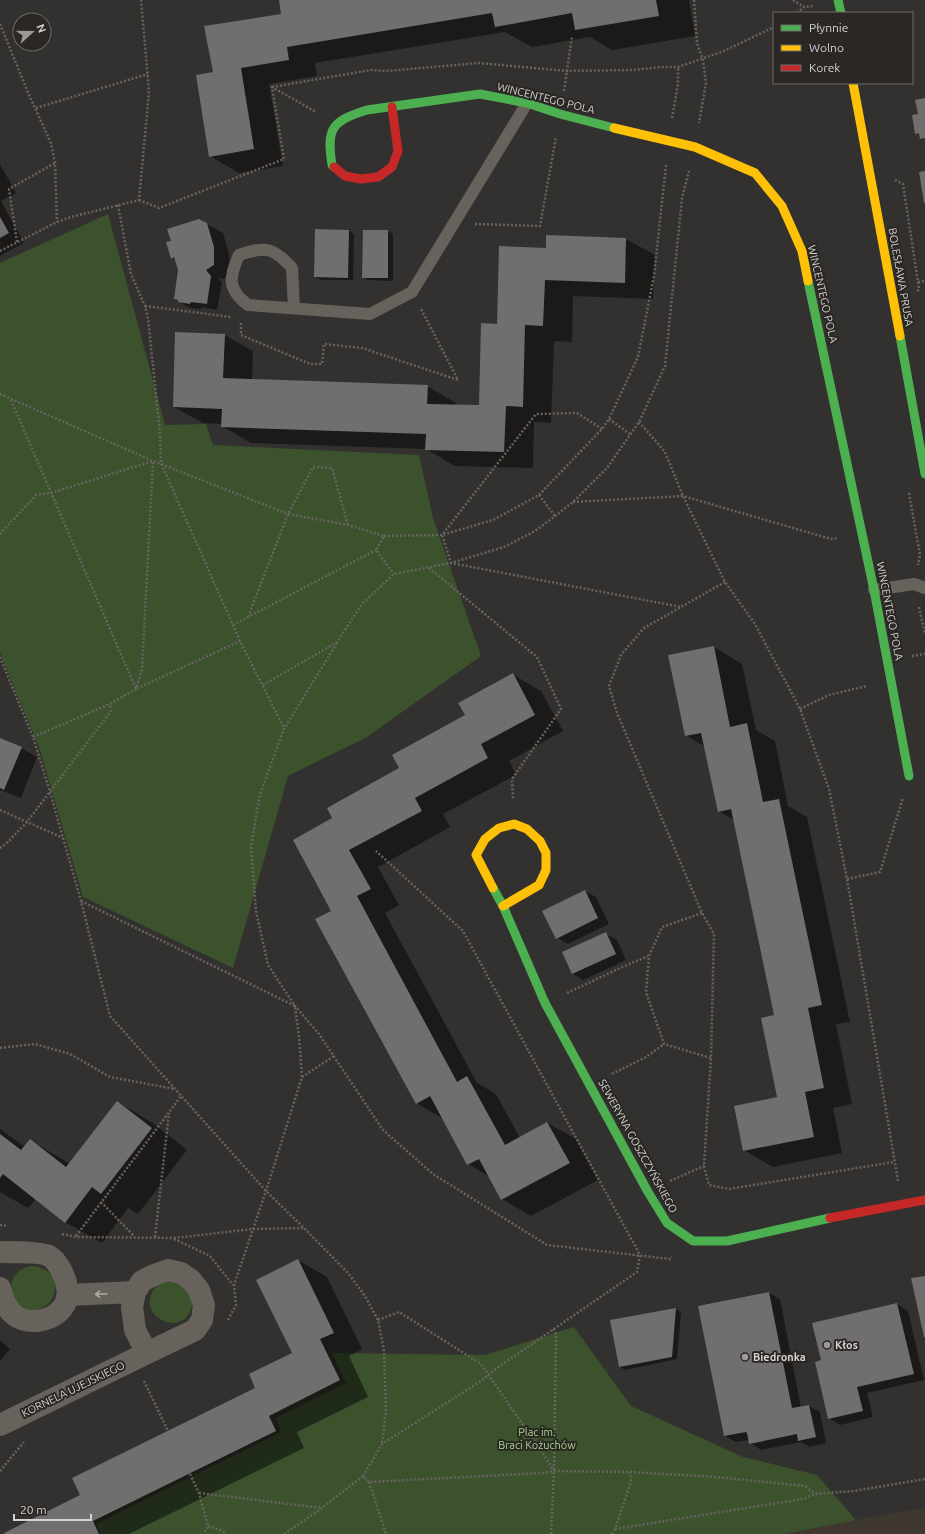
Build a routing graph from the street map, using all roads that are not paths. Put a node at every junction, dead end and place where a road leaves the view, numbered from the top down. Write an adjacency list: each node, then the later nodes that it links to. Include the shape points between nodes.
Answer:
1 (838, 0): 2 (street)
2 (840, 12)
3 (853, 84): 7 (street, BOLESŁAWA PRUSA)
4 (527, 103): 5 (street, WINCENTEGO POLA, via 480,94); 6 (lane, via 412,292 370,314); 9 (street, WINCENTEGO POLA, via 560,114 695,147 755,173 782,206 802,251)
5 (392, 107): 5 (street, WINCENTEGO POLA, via 367,110 351,115 336,124 331,132 329,147 332,165 345,176 361,179 378,177 392,167 398,151)
6 (294, 308): 6 (lane, via 248,305 239,298 231,286 232,272 239,254 263,249 276,252 285,260 292,268)
7 (925, 474)
8 (925, 588): 9 (lane, via 914,584)
9 (874, 590): 10 (street, WINCENTEGO POLA)
10 (909, 776)
11 (503, 906): 11 (street, SEWERYNA GOSZCZYŃSKIEGO, via 476,855 485,839 499,828 514,824 527,828 540,841 546,853 546,870 539,885); 12 (street, SEWERYNA GOSZCZYŃSKIEGO, via 545,1003 667,1223 693,1241 727,1241)
12 (925, 1200)
13 (0, 1252): 16 (street, via 48,1255 58,1264 66,1280)
14 (0, 1288): 16 (street, via 5,1304 12,1314 22,1320 36,1321 55,1315 64,1307)
15 (135, 1292): 16 (street, one-way to 16); 17 (street, via 132,1307 135,1330); 17 (street, KORNELA UJEJSKIEGO, via 142,1281 168,1270 181,1273 190,1280 199,1290 204,1305 202,1320 194,1330)
16 (68, 1295)
17 (147, 1353): 18 (street, KORNELA UJEJSKIEGO)
18 (0, 1425)

